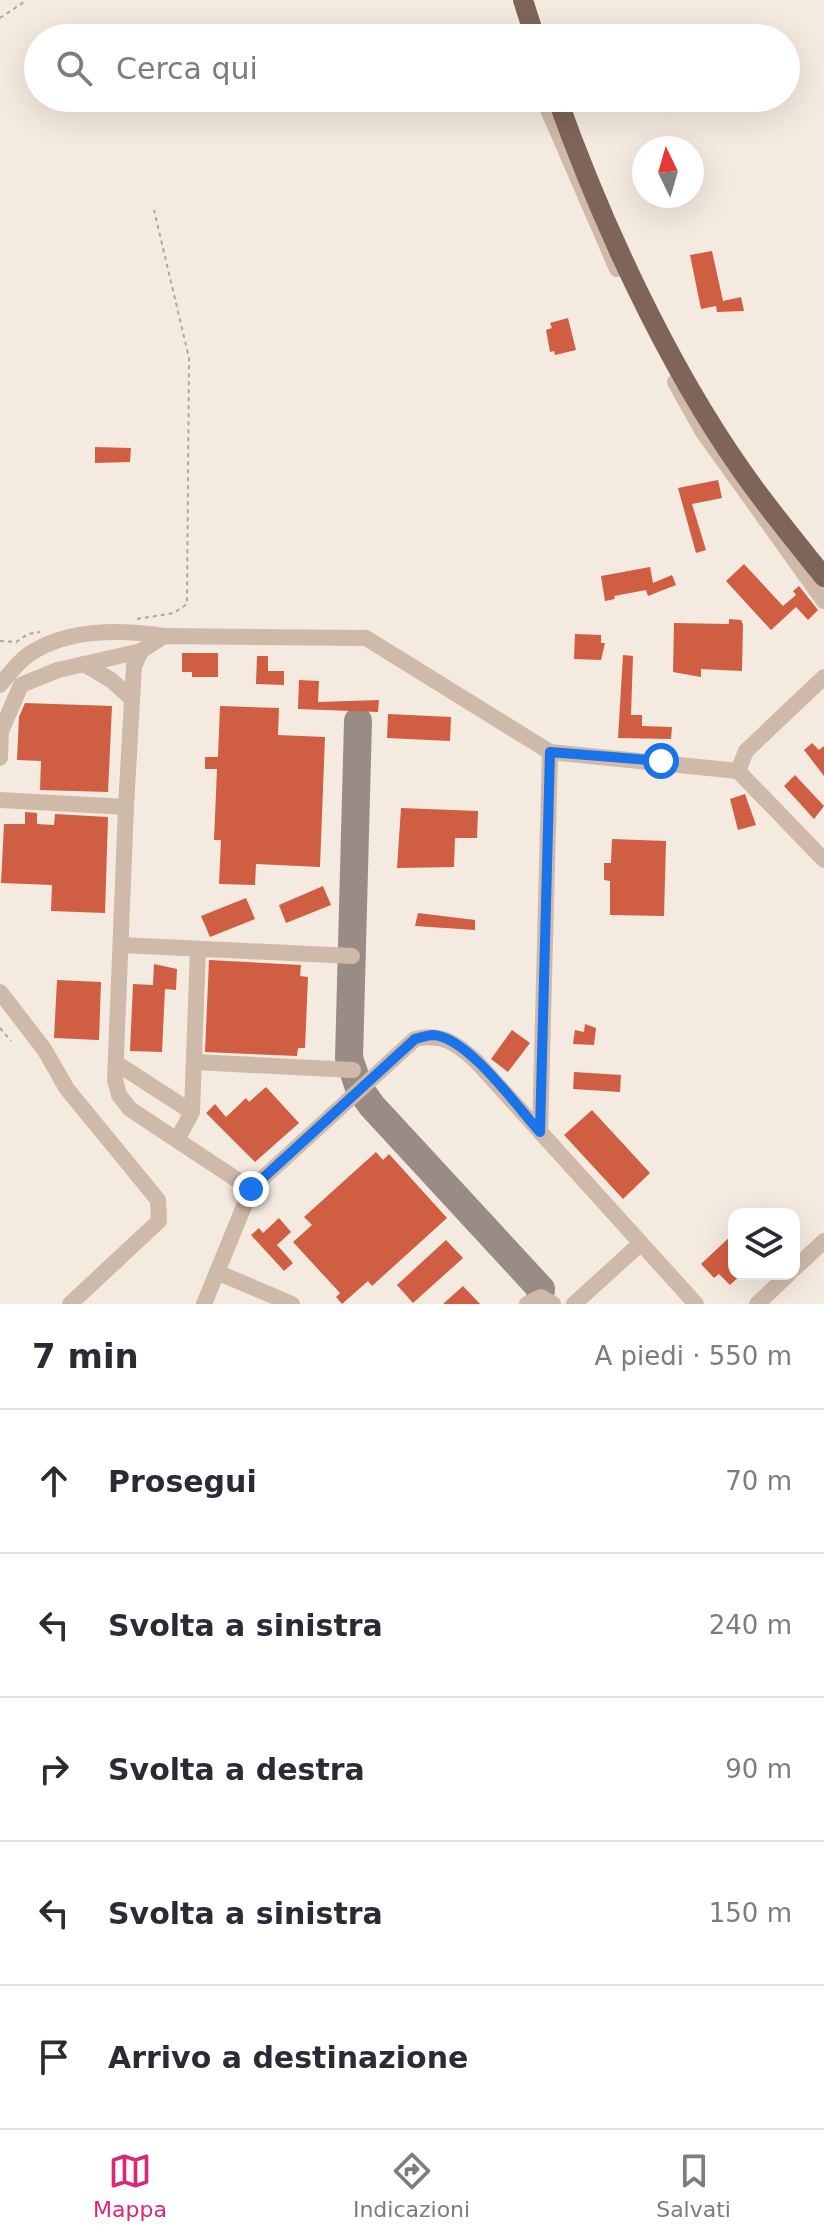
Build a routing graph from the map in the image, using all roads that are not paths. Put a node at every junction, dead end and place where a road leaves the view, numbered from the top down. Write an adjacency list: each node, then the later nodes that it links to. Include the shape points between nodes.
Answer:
1 (523, 0): 2 (main road)
2 (527, 24)
3 (549, 112): 6 (street, via 604,243 668,370 703,432)
4 (563, 112): 5 (main road, via 613,236 701,405 741,470)
5 (824, 577)
6 (824, 601)
7 (164, 636): 8 (street); 11 (street, via 128,631 76,637 35,650); 13 (street, via 366,638)
8 (141, 651): 9 (street); 12 (street)
9 (84, 664): 12 (street); 14 (street, via 21,685 1,731)
10 (824, 677): 15 (street, via 746,751)
11 (0, 685)
12 (130, 697): 17 (street)
13 (550, 752): 15 (street); 27 (street)
14 (0, 758)
15 (738, 771): 18 (street)
16 (0, 800): 17 (street)
17 (126, 807): 19 (street)
18 (824, 860)
19 (121, 945): 20 (street); 24 (street)
20 (198, 949): 21 (street); 23 (street)
21 (352, 956)
22 (0, 992): 35 (street, via 67,1089 158,1200 159,1221)
23 (194, 1062): 25 (street); 26 (street)
24 (116, 1063): 26 (street); 28 (street, via 119,1095 130,1109)
25 (353, 1070)
26 (192, 1112): 28 (street)
27 (540, 1132): 29 (street, via 476,1061 454,1042 433,1035 415,1039); 31 (street)
28 (177, 1140): 29 (street)
29 (251, 1189): 33 (street)
30 (824, 1241): 32 (street)
31 (640, 1244): 40 (street); 41 (street)
32 (800, 1263)
33 (219, 1273): 36 (street); 37 (street)
34 (783, 1280): 42 (street)
35 (70, 1304)
36 (204, 1304)
37 (292, 1304)
38 (527, 1304): 39 (street, via 541,1297)
39 (553, 1304)
40 (574, 1304)
41 (696, 1304)
42 (757, 1304)

